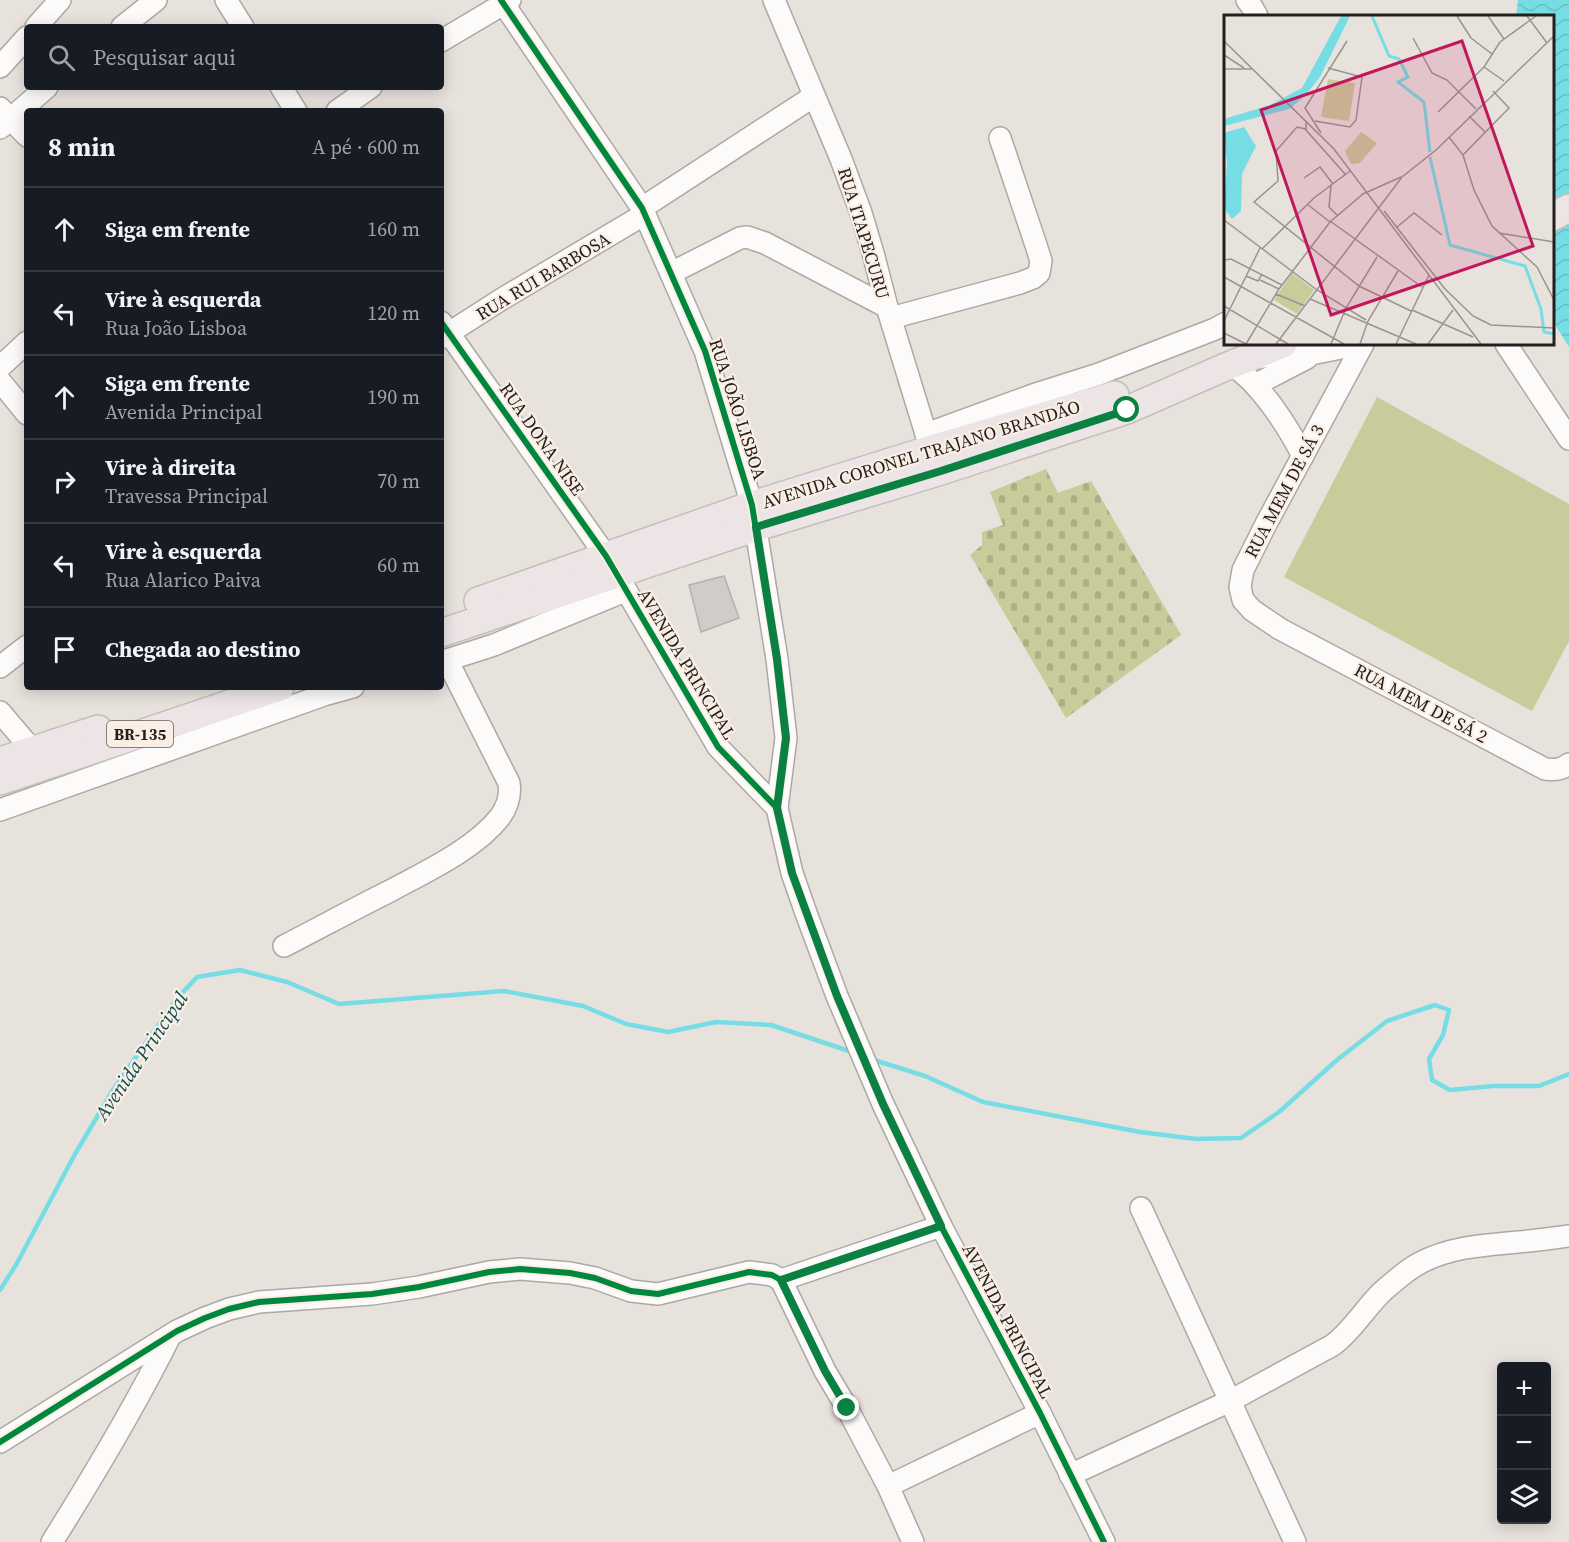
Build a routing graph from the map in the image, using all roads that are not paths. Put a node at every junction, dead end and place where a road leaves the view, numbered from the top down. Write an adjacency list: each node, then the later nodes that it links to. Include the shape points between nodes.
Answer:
1 (60, 0): 8 (street)
2 (156, 0): 9 (street)
3 (226, 0): 10 (street)
4 (774, 0): 17 (street, RUA ITAPECURU)
5 (1247, 0): 7 (street)
6 (505, 2): 11 (street); 24 (street, RUA JOÃO LISBOA)
7 (1256, 15)
8 (39, 24)
9 (126, 24)
10 (241, 24)
11 (444, 39)
12 (24, 40): 13 (street)
13 (0, 67)
14 (44, 90): 20 (street)
15 (282, 90): 18 (street)
16 (367, 90): 19 (street)
17 (814, 96): 24 (street, RUA RUI BARBOSA); 27 (street, RUA ITAPECURU, via 861,213)
18 (294, 108)
19 (341, 108)
20 (4, 117): 21 (street)
21 (24, 134)
22 (1000, 138): 27 (street, via 1041,261 1039,273 1020,283)
23 (1569, 208): 25 (main road)
24 (643, 211): 26 (street, RUA JOÃO LISBOA); 29 (street, RUA RUI BARBOSA)
25 (1554, 216)
26 (672, 273): 27 (street, via 747,237 765,243); 45 (street, RUA JOÃO LISBOA, via 705,351)
27 (889, 312): 43 (street, RUA ITAPECURU)
28 (1224, 324): 43 (street, via 1099,374 1033,394)
29 (444, 330)
30 (444, 332): 46 (street, RUA DONA NISE)
31 (24, 345): 38 (street)
32 (1279, 345): 37 (main road, AVENIDA CORONEL TRAJANO BRANDÃO)
33 (1357, 345): 36 (street)
34 (1361, 345): 44 (street, RUA MEM DE SÁ 3)
35 (1507, 345): 42 (street)
36 (1316, 353): 37 (street); 40 (street)
37 (1237, 362): 40 (street); 43 (main road, AVENIDA CORONEL TRAJANO BRANDÃO, via 1201,377 1161,381)
38 (0, 367)
39 (0, 381): 41 (street)
40 (1255, 385): 44 (street)
41 (24, 410)
42 (1569, 439)
43 (933, 451): 45 (main road, AVENIDA CORONEL TRAJANO BRANDÃO)
44 (1303, 456): 48 (street, RUA MEM DE SÁ 3, via 1251,552 1241,579 1241,594 1247,605)
45 (754, 516): 46 (main road, AVENIDA CORONEL TRAJANO BRANDÃO); 61 (street, RUA JOÃO LISBOA, via 786,738)
46 (616, 573): 47 (main road, AVENIDA CORONEL TRAJANO BRANDÃO); 49 (main road, AVENIDA CORONEL TRAJANO BRANDÃO); 51 (street, AVENIDA CORONEL TRAJANO BRANDÃO, via 494,645); 61 (street, AVENIDA PRINCIPAL, via 717,747)
47 (444, 613)
48 (1280, 629): 59 (street, RUA MEM DE SÁ 2, via 1545,769)
49 (444, 632)
50 (24, 648): 52 (street)
51 (444, 661): 63 (street, AVENIDA CORONEL TRAJANO BRANDÃO, via 509,783 505,809 485,832 453,856)
52 (0, 667)
53 (223, 690): 57 (main road, BR-135)
54 (270, 690): 57 (main road, BR-135)
55 (341, 690): 62 (street)
56 (0, 712): 57 (street)
57 (39, 758): 58 (main road, BR-135); 60 (main road, BR-135)
58 (0, 761)
59 (1566, 766)
60 (0, 781)
61 (777, 808): 65 (street, AVENIDA PRINCIPAL, via 792,873 837,996)
62 (0, 810)
63 (284, 946)
64 (1141, 1208): 69 (street)
65 (941, 1226): 67 (street); 70 (street, AVENIDA PRINCIPAL)
66 (1569, 1236): 69 (street, via 1474,1246 1420,1263 1382,1293 1343,1338)
67 (781, 1280): 68 (street, via 749,1272 658,1294 631,1291 570,1273 520,1269 372,1294 259,1302 204,1318); 73 (street)
68 (170, 1336): 71 (street); 74 (street, via 97,1471)
69 (1230, 1401): 72 (street); 77 (street)
70 (1040, 1413): 72 (street, AVENIDA PRINCIPAL); 73 (street)
71 (0, 1442)
72 (1070, 1475): 76 (street, AVENIDA PRINCIPAL)
73 (888, 1486): 75 (street)
74 (52, 1542)
75 (913, 1542)
76 (1104, 1542)
77 (1295, 1542)

